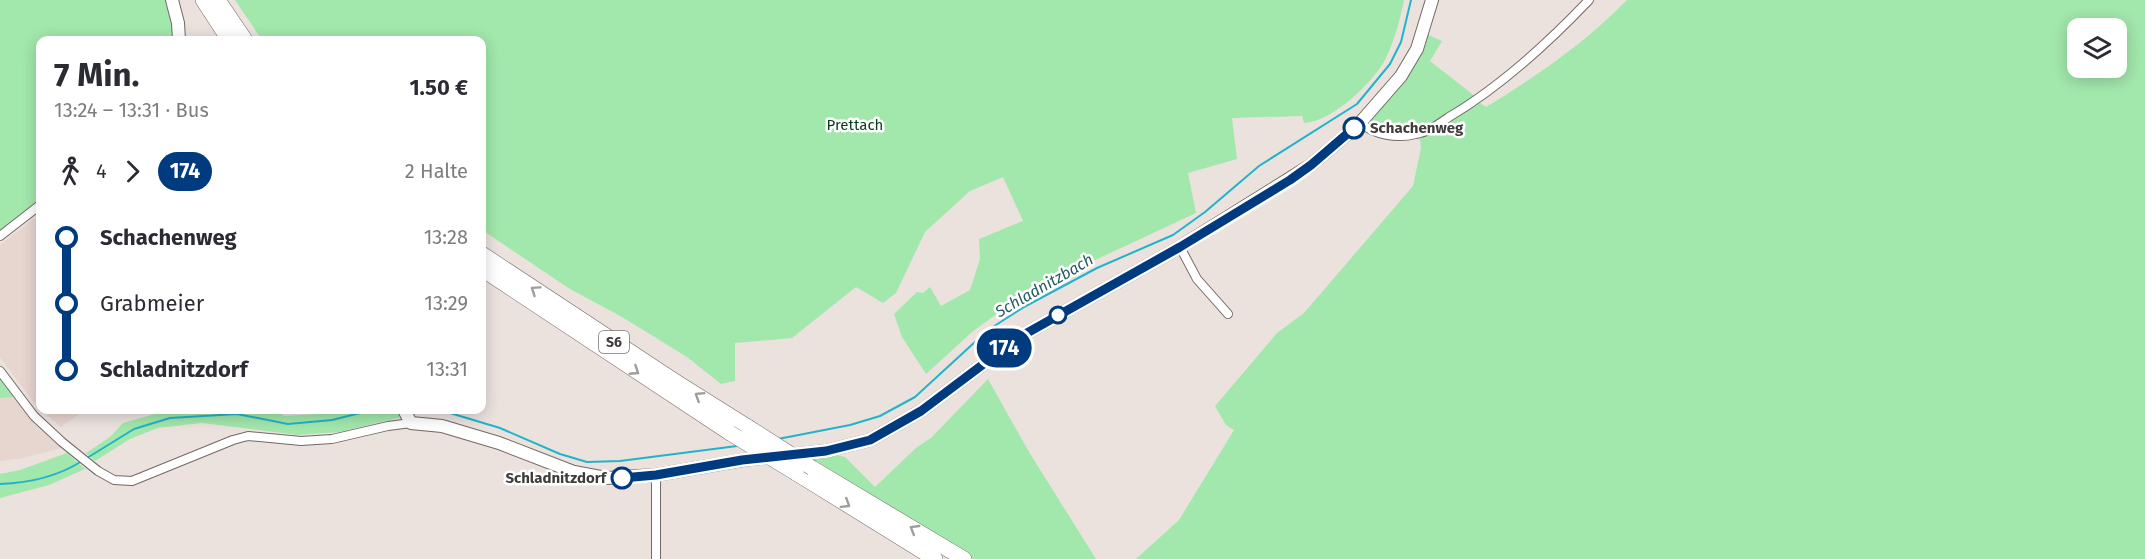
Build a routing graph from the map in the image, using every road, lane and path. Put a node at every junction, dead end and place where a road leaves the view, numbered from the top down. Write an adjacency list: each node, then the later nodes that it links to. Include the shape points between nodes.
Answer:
1 (172, 0): 5 (street)
2 (1432, 0): 7 (street, via 1417,49 1396,83)
3 (1589, 0): 7 (street, via 1552,39 1466,107 1431,128 1418,134 1383,135)
4 (213, 4): 6 (highway)
5 (179, 36)
6 (234, 36)
7 (1360, 123): 10 (street, via 1290,180)
8 (36, 208): 9 (street)
9 (0, 236)
10 (1180, 247): 13 (street, via 1197,279); 16 (street, via 1018,338 921,411 870,440 826,451)
11 (486, 257): 19 (highway, S6, one-way to 11, bridge, via 812,468)
12 (486, 272): 18 (highway, S6, one-way to 18, bridge, via 730,433)
13 (1228, 314)
14 (0, 371): 15 (street, via 34,416 80,457 114,480 132,480 158,472 248,436 332,440)
15 (408, 416): 16 (street, via 574,472 614,478)
16 (656, 475): 17 (street)
17 (656, 559)
18 (935, 559)
19 (964, 559)

